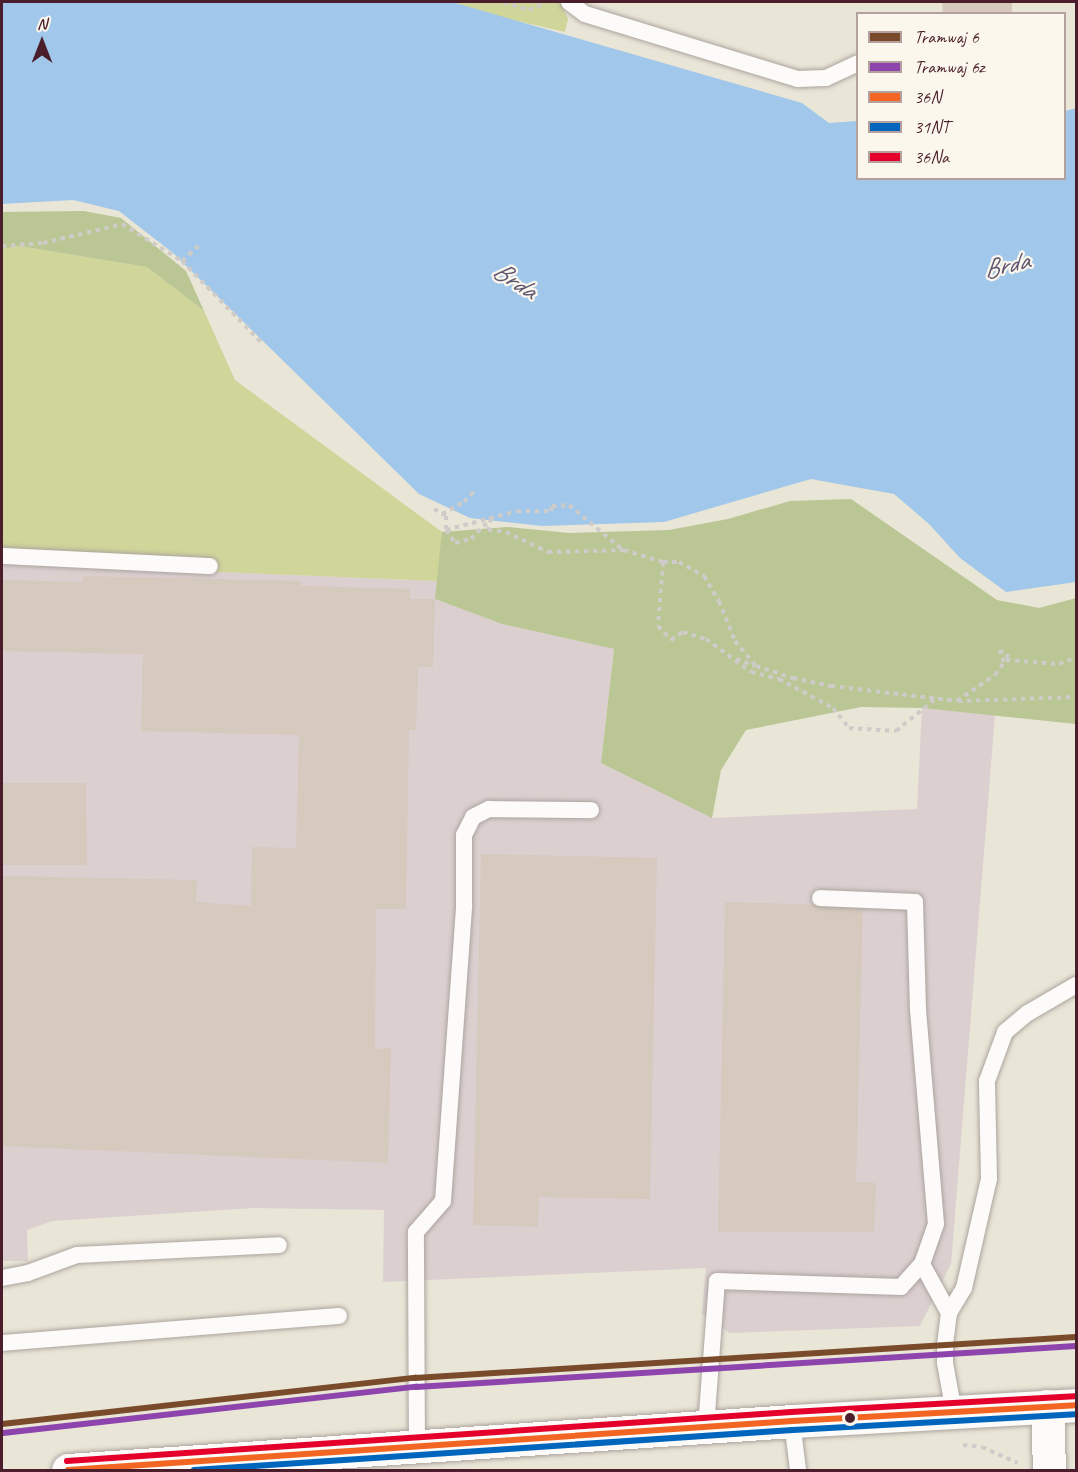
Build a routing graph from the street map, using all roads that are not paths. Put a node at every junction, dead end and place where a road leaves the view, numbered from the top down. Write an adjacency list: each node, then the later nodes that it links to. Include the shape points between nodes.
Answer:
1 (569, 2): 2 (lane, via 585,14 797,79 826,78)
2 (856, 64)
3 (2, 556): 4 (lane)
4 (210, 566)
5 (591, 810): 18 (lane, via 489,809 473,817 464,835 465,905 443,1201 416,1232)
6 (820, 898): 9 (lane, via 915,902 918,1010 936,1224)
7 (1077, 986): 11 (lane, via 1028,1012 1005,1032 987,1081 989,1179 964,1288)
8 (279, 1245): 10 (lane, via 77,1255)
9 (922, 1264): 11 (lane); 17 (lane, via 901,1287 717,1281)
10 (2, 1278)
11 (949, 1313): 15 (lane, via 945,1363)
12 (339, 1316): 13 (lane)
13 (2, 1343)
14 (1062, 1405): 15 (street); 23 (street)
15 (954, 1412): 16 (street)
16 (792, 1421): 17 (street); 22 (lane)
17 (706, 1427): 18 (street)
18 (417, 1448): 19 (street)
19 (340, 1462): 20 (street)
20 (146, 1468): 21 (street)
21 (68, 1470)
22 (798, 1470)
23 (1049, 1470)

